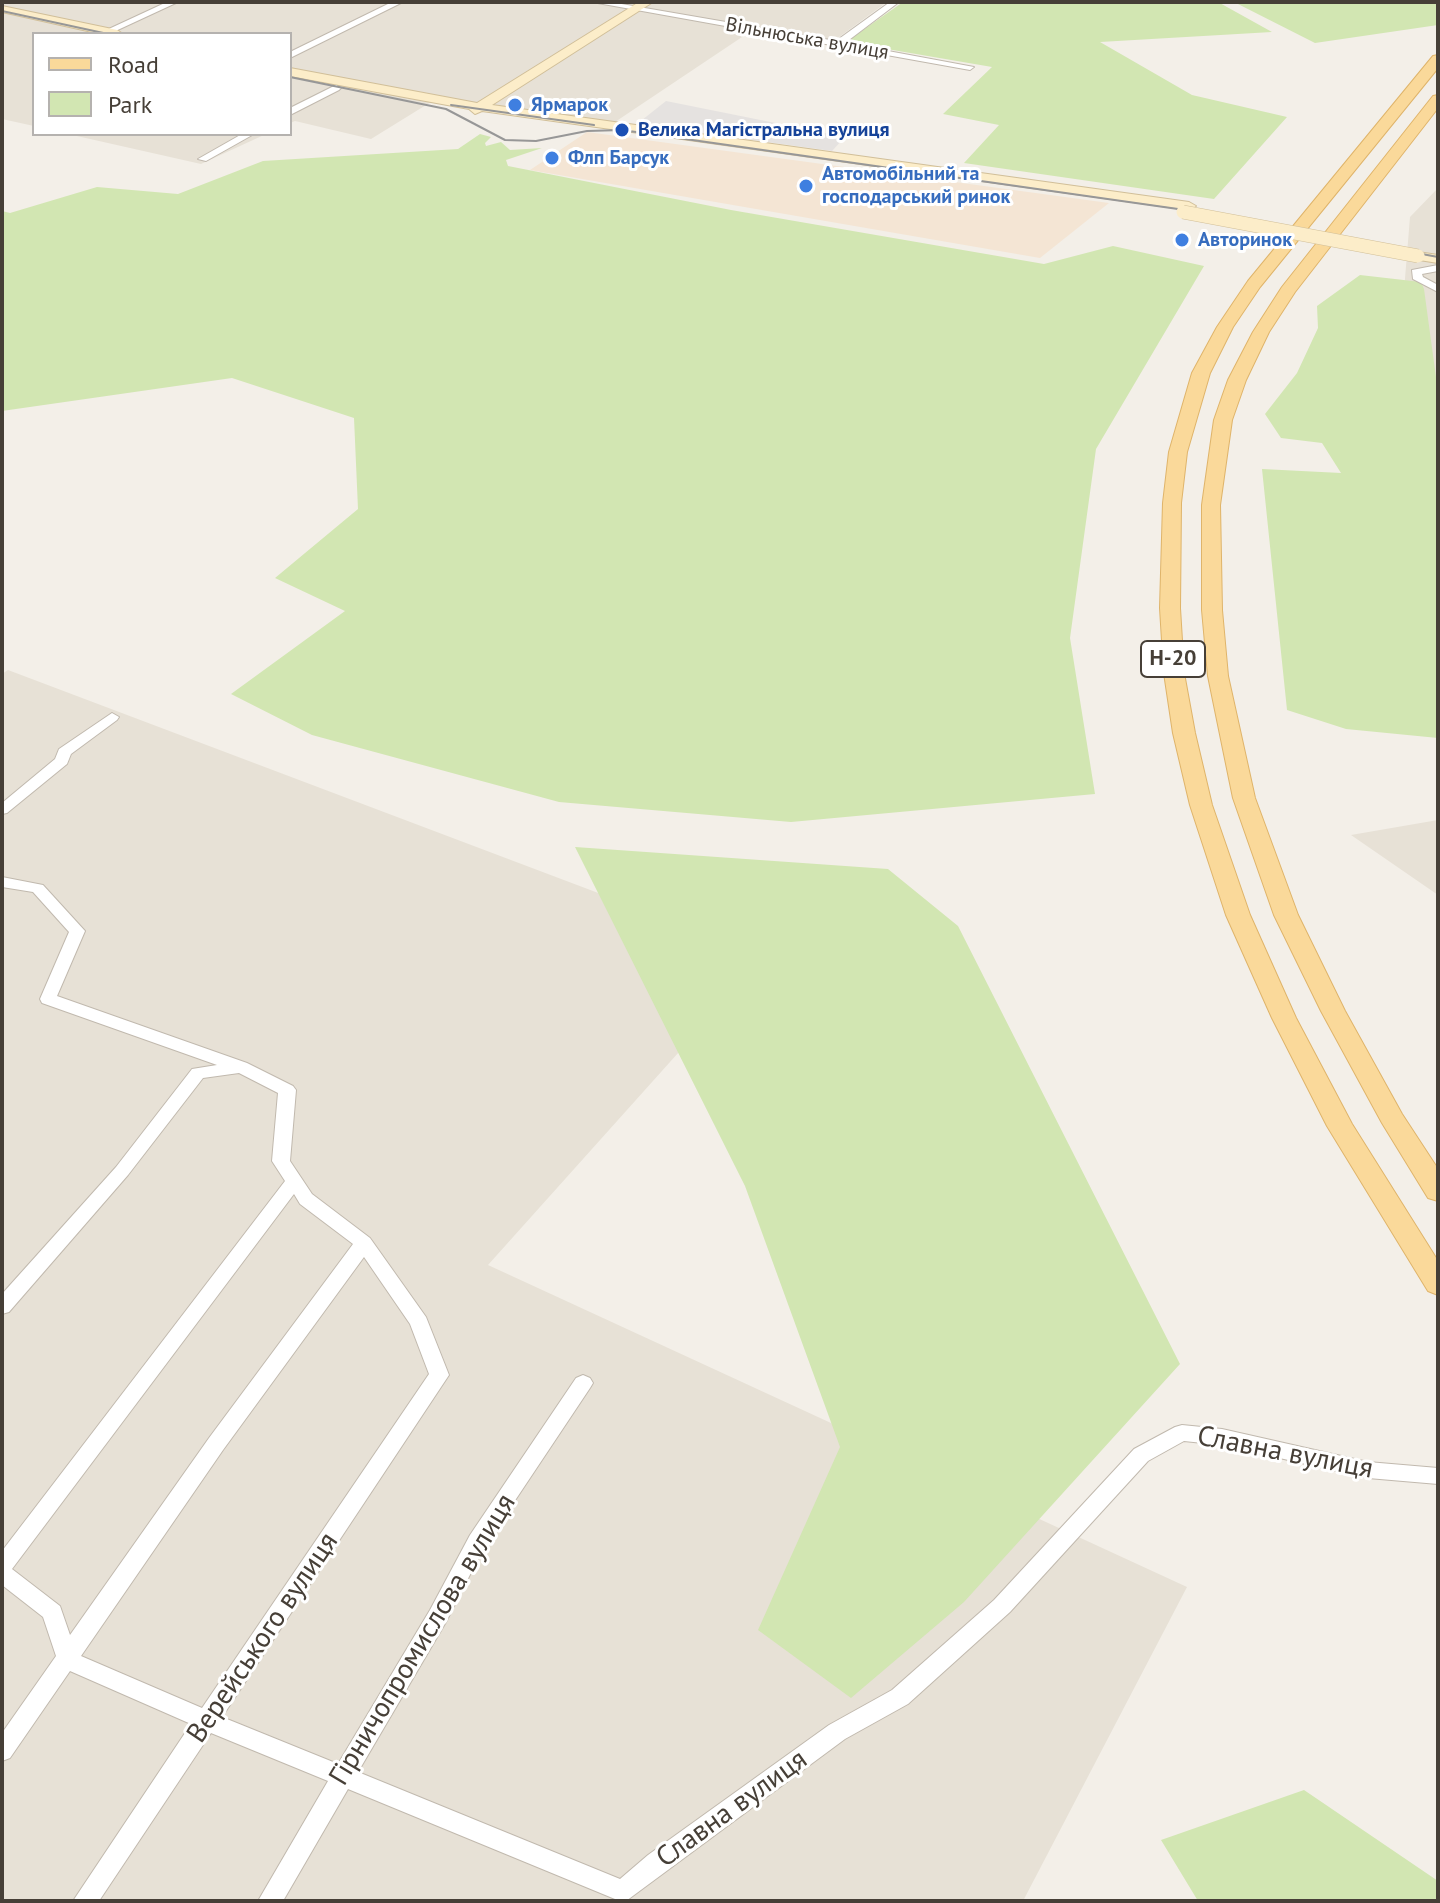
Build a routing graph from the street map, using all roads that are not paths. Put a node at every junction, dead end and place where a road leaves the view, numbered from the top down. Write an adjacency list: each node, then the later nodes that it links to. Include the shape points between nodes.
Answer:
1 (174, 2): 10 (street)
2 (399, 2): 12 (street)
3 (596, 2): 5 (street, Вільнюська вулиця)
4 (895, 2): 11 (street)
5 (642, 5): 11 (street, Вільнюська вулиця); 19 (main road)
6 (2, 9): 9 (main road)
7 (2, 15): 8 (main road)
8 (80, 32)
9 (105, 32)
10 (111, 32)
11 (838, 44): 14 (street, Вільнюська вулиця)
12 (292, 54)
13 (1438, 59): 22 (main road, Н-20)
14 (970, 67)
15 (292, 72): 19 (main road)
16 (292, 79): 17 (main road)
17 (336, 88): 19 (main road); 20 (street)
18 (1438, 99): 23 (main road, Н-20)
19 (477, 108): 25 (main road, bridge, via 1186,209)
20 (292, 111)
21 (245, 136): 24 (street)
22 (1364, 148): 23 (main road); 36 (main road, Н-20, via 1254,284 1201,373 1178,452 1172,503 1174,673 1201,805 1238,915 1340,1126)
23 (1394, 153): 34 (main road, Н-20, via 1288,290 1237,380 1223,420 1211,505 1212,610 1218,676 1244,798 1286,915 1391,1117)
24 (203, 159)
25 (1426, 252): 26 (main road)
26 (1438, 259)
27 (1438, 268): 28 (street, via 1416,272 1418,279)
28 (1438, 289)
29 (112, 717): 30 (street, via 64,752 62,761)
30 (2, 810)
31 (2, 882): 32 (street, via 38,888 77,931 48,999)
32 (241, 1067): 33 (street, via 287,1090 281,1161); 37 (street, via 198,1073 122,1171)
33 (295, 1182): 35 (street, via 306,1199); 40 (street)
34 (1438, 1191)
35 (364, 1243): 41 (street, via 216,1444); 42 (street, Верейського вулиця, via 419,1322 439,1375)
36 (1438, 1284)
37 (2, 1307)
38 (583, 1383): 44 (street, Гірничопромислова вулиця, via 477,1541)
39 (1438, 1476): 45 (street, Славна вулиця, via 1368,1470 1182,1433 1141,1455 1002,1606 900,1697 837,1732 656,1863)
40 (2, 1570): 41 (street, via 52,1612)
41 (68, 1660): 42 (street, Славна вулиця); 43 (street)
42 (207, 1721): 44 (street, Славна вулиця); 46 (street, Верейського вулиця)
43 (2, 1751)
44 (342, 1775): 45 (street, Славна вулиця); 47 (street, Гірничопромислова вулиця)
45 (621, 1896)
46 (85, 1901)
47 (270, 1901)

